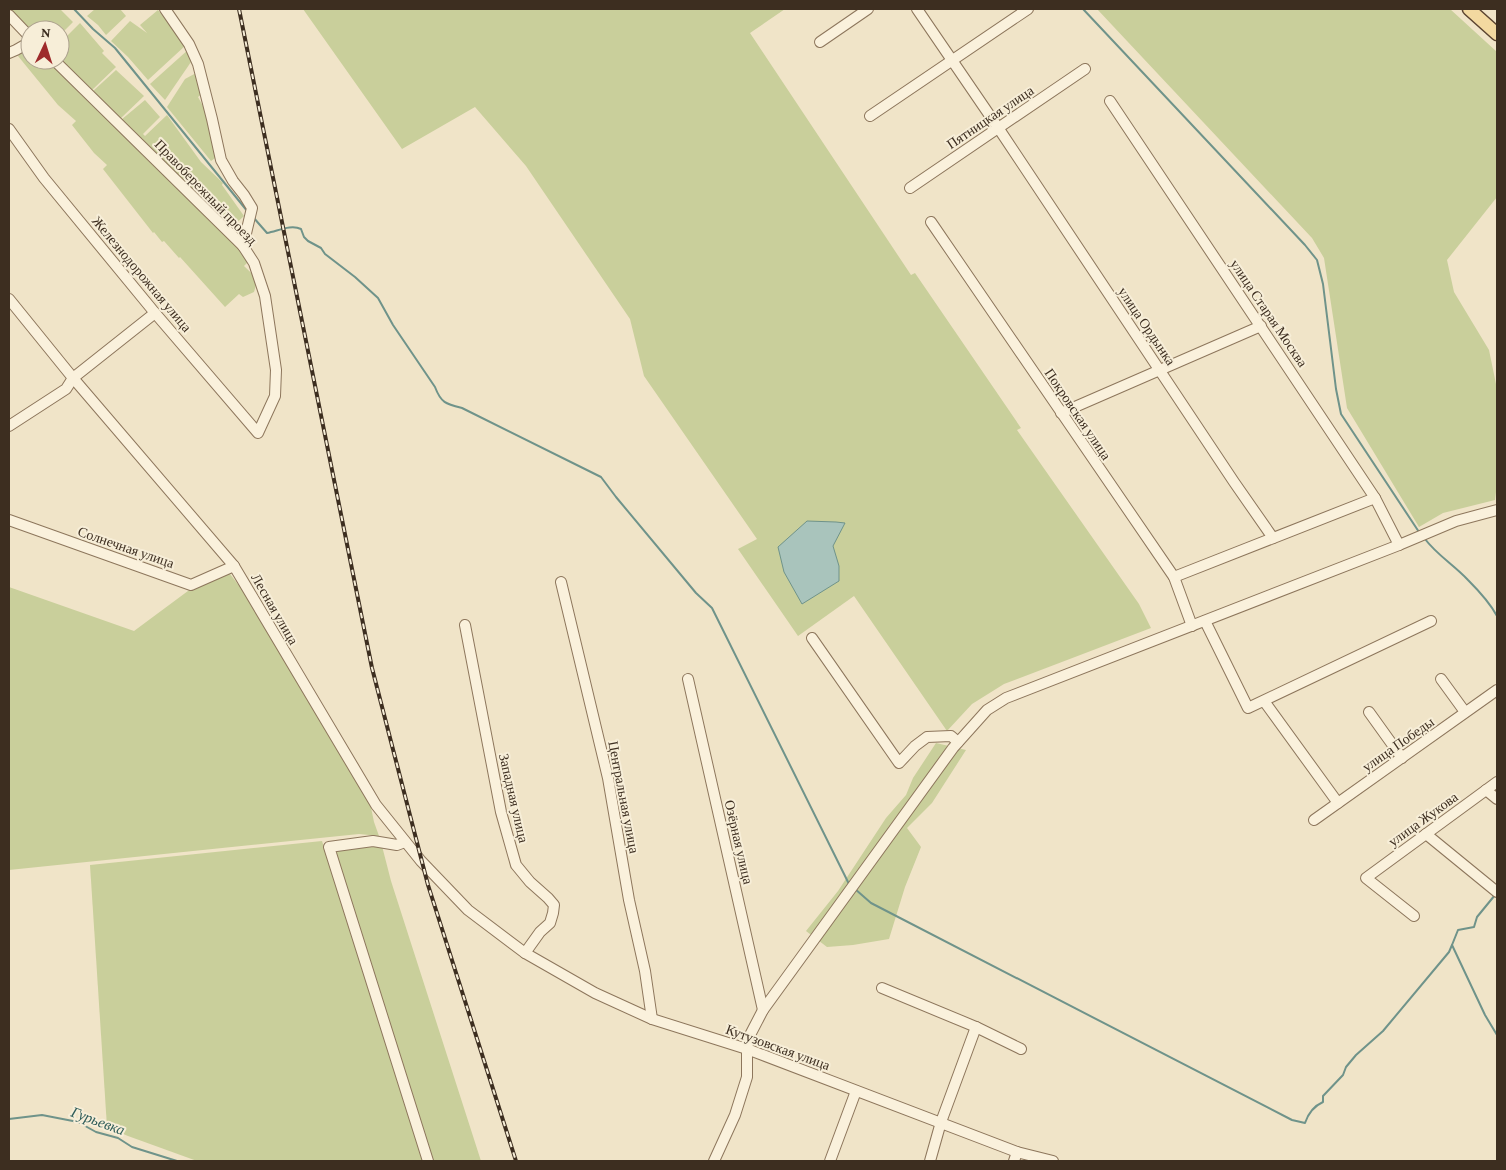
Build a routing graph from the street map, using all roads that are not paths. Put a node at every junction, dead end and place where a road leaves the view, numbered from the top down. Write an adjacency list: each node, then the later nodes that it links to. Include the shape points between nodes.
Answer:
1 (165, 9): 19 (street, via 190,44 198,64 221,160 252,208)
2 (868, 9): 9 (street)
3 (917, 9): 10 (street, улица Ордынка)
4 (1028, 9): 10 (street)
5 (1469, 9): 8 (main road)
6 (9, 15): 7 (street)
7 (20, 27)
8 (1497, 34)
9 (820, 42)
10 (952, 60): 14 (street); 16 (street, улица Ордынка)
11 (1085, 69): 16 (street, Пятницкая улица)
12 (64, 70): 19 (street, Правобережный проезд)
13 (1110, 101): 23 (street, улица Старая Москва)
14 (870, 116)
15 (9, 129): 22 (street, Железнодорожная улица, via 44,178)
16 (999, 129): 17 (street, Пятницкая улица); 24 (street, улица Ордынка)
17 (910, 188)
18 (931, 222): 26 (street, Покровская улица)
19 (243, 246): 28 (street, Правобережный проезд, via 254,263 265,296 276,370 275,396)
20 (9, 299): 21 (street, Лесная улица)
21 (13, 310): 25 (street, Лесная улица)
22 (155, 313): 25 (street); 28 (street, Железнодорожная улица)
23 (1261, 326): 24 (street); 29 (street, улица Старая Москва)
24 (1160, 369): 26 (street); 32 (street, улица Ордынка)
25 (73, 378): 27 (street, via 66,389); 34 (street, Лесная улица)
26 (1061, 413): 35 (street, Покровская улица)
27 (9, 426)
28 (258, 434)
29 (1375, 498): 32 (street); 33 (street, улица Старая Москва)
30 (1497, 510): 33 (street, via 1456,521)
31 (9, 520): 34 (street, Солнечная улица, via 191,585)
32 (1273, 538): 35 (street)
33 (1399, 545): 37 (street)
34 (234, 566): 56 (street, Лесная улица, via 376,806)
35 (1174, 577): 40 (street, Покровская улица)
36 (561, 582): 63 (street, Центральная улица, via 608,778)
37 (1205, 621): 40 (street); 45 (street, via 1248,708)
38 (1431, 621): 45 (street)
39 (465, 625): 60 (street, Западная улица, via 501,812 516,865 554,906 550,922)
40 (1192, 626): 48 (street, via 1006,698 987,710)
41 (812, 638): 48 (street, via 899,763 927,737 951,736)
42 (688, 679): 62 (street, Озёрная улица)
43 (1442, 679): 47 (street)
44 (1497, 690): 47 (street, улица Победы)
45 (1264, 701): 53 (street)
46 (1369, 712): 49 (street)
47 (1466, 712): 49 (street, улица Победы)
48 (958, 742): 62 (street)
49 (1402, 758): 53 (street, улица Победы)
50 (1497, 782): 51 (street, улица Жукова)
51 (1486, 790): 52 (street); 55 (street, улица Жукова)
52 (1497, 799)
53 (1338, 803): 54 (street, улица Победы)
54 (1314, 820)
55 (1426, 834): 57 (street); 58 (street, улица Жукова, via 1366,878)
56 (405, 842): 59 (street, Лесная улица, via 468,910); 70 (street, via 397,845 374,841 329,847)
57 (1497, 892)
58 (1414, 916)
59 (505, 937): 60 (street, Кутузовская улица)
60 (525, 953): 63 (street, Кутузовская улица, via 595,993)
61 (882, 988): 64 (street)
62 (763, 1010): 65 (street)
63 (652, 1019): 65 (street, Кутузовская улица)
64 (976, 1027): 66 (street); 68 (street)
65 (747, 1049): 67 (street, Кутузовская улица); 71 (street, via 747,1077 735,1115)
66 (1021, 1049)
67 (856, 1091): 68 (street, Кутузовская улица); 72 (street)
68 (941, 1122): 69 (street, Кутузовская улица); 73 (street)
69 (1015, 1156): 74 (street, Кутузовская улица)
70 (428, 1161)
71 (714, 1161)
72 (830, 1161)
73 (930, 1161)
74 (1053, 1161)

